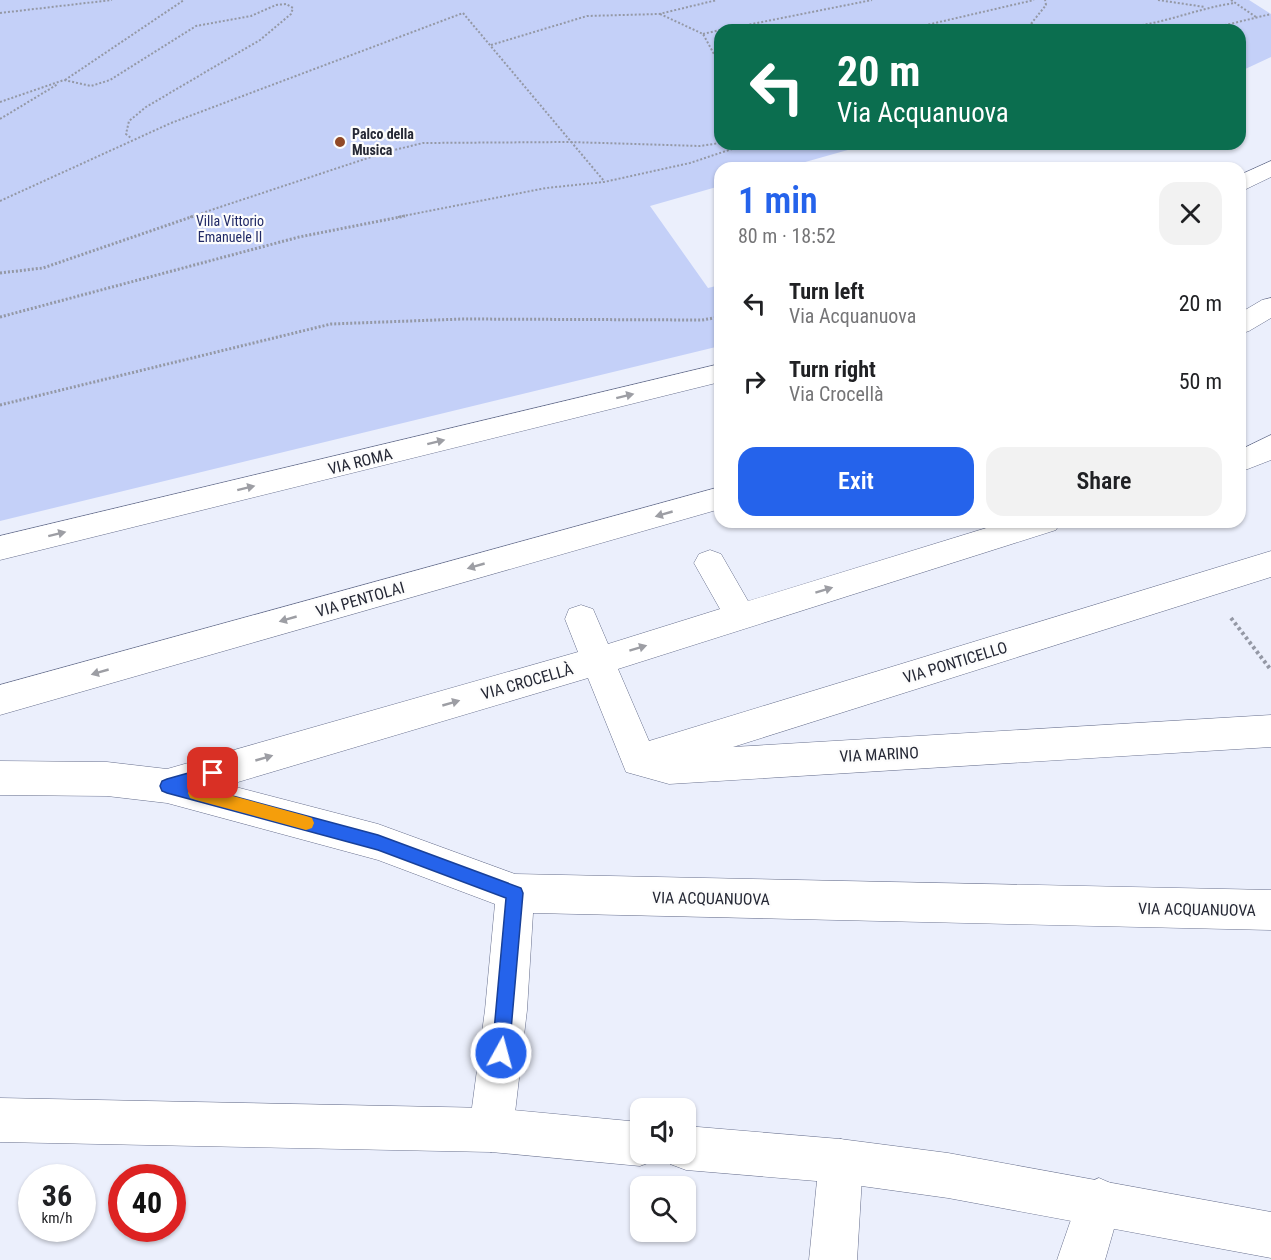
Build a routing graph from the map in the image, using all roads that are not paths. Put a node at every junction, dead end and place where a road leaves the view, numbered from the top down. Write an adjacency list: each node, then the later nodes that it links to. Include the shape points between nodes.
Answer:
1 (1271, 168): 2 (street)
2 (1246, 181)
3 (1271, 306): 4 (street)
4 (1246, 321)
5 (714, 374): 8 (street, VIA ROMA, one-way to 5)
6 (714, 500): 14 (street, VIA PENTOLAI, one-way to 14)
7 (1026, 528): 11 (street, VIA CROCELLÀ, one-way to 7)
8 (0, 548)
9 (710, 563): 11 (street)
10 (1271, 564): 16 (street, VIA PONTICELLO)
11 (740, 616): 13 (street, VIA CROCELLÀ, one-way to 11)
12 (580, 619): 13 (street)
13 (598, 661): 16 (street); 18 (street, VIA CROCELLÀ, one-way to 13)
14 (0, 700)
15 (1271, 731): 16 (street, VIA MARINO, via 669,766)
16 (639, 760)
17 (0, 778): 18 (street, VIA CROCELLÀ, via 107,779)
18 (167, 786): 19 (street, VIA ACQUANUOVA, via 378,842)
19 (515, 893): 20 (street, VIA ACQUANUOVA); 22 (street)
20 (1271, 910)
21 (0, 1120): 22 (street)
22 (491, 1130): 23 (street)
23 (630, 1143)
24 (696, 1149): 25 (street)
25 (841, 1161): 26 (street); 28 (street)
26 (1099, 1201): 27 (street); 29 (street)
27 (1271, 1235)
28 (833, 1260)
29 (1081, 1260)

